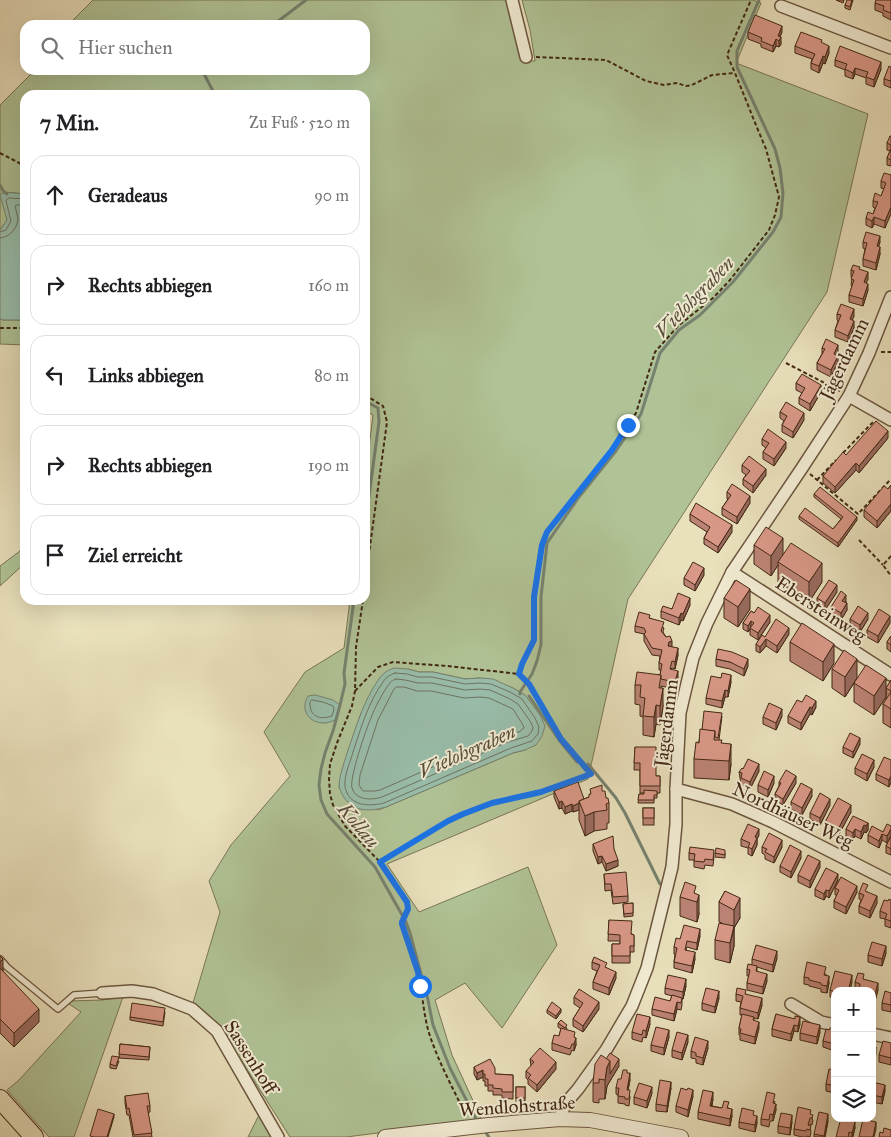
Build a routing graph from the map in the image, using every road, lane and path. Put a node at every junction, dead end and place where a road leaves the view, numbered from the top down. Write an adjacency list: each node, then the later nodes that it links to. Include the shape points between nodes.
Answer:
1 (512, 0): 5 (street)
2 (751, 0): 6 (path, via 727,56)
3 (781, 6): 4 (street)
4 (891, 48)
5 (526, 57): 6 (path, via 606,60 646,81 664,85 692,86 712,75)
6 (735, 73): 28 (path, via 772,170 779,197 775,215 769,230 730,280 678,326 655,352 636,413 612,450 547,532 534,597 534,640)
7 (0, 154): 8 (path)
8 (20, 164)
9 (891, 298): 13 (street, Jägerdamm)
10 (0, 328): 11 (path)
11 (20, 328)
12 (786, 363): 13 (path)
13 (849, 396): 15 (street); 18 (street, Jägerdamm)
14 (370, 398): 22 (path, via 383,406 386,422)
15 (886, 417): 16 (path)
16 (842, 454)
17 (836, 460): 20 (path)
18 (802, 468): 20 (path); 25 (street, Jägerdamm)
19 (891, 479): 20 (path, via 858,514)
20 (817, 480)
21 (859, 540): 24 (path)
22 (370, 545)
23 (891, 556): 24 (path)
24 (883, 565): 26 (path)
25 (732, 572): 29 (street, Ebersteinweg); 31 (street, Jägerdamm, via 710,614 693,658 680,714)
26 (891, 576)
27 (362, 605): 30 (path, via 356,647)
28 (519, 674): 30 (path, via 393,662 378,667); 32 (path, via 529,684 561,739 591,774 463,814)
29 (891, 675)
30 (355, 691): 32 (path, via 330,764 330,794 345,826)
31 (676, 789): 33 (street, Nordhäuser Weg, via 738,806); 41 (street, Jägerdamm, via 672,867 646,968 632,1006 606,1050 565,1104)
32 (380, 862): 42 (path, via 407,902 403,925 418,972 430,1038)
33 (891, 882)
34 (0, 959): 35 (lane, Sassenhoff, via 58,1009 74,995)
35 (102, 993): 45 (street, Sassenhoff, via 132,991 153,994 192,1009 217,1031)
36 (791, 1004): 37 (street, via 821,1022)
37 (831, 1024)
38 (876, 1035): 39 (street)
39 (891, 1038)
40 (0, 1099): 44 (main road)
41 (560, 1119): 42 (street, Wendlohstraße); 47 (street, Wendlohstraße, via 590,1120)
42 (472, 1127): 43 (street, Wendlohstraße)
43 (410, 1136): 46 (street, Wendlohstraße)
44 (34, 1137)
45 (278, 1137)
46 (386, 1137)
47 (681, 1137)

